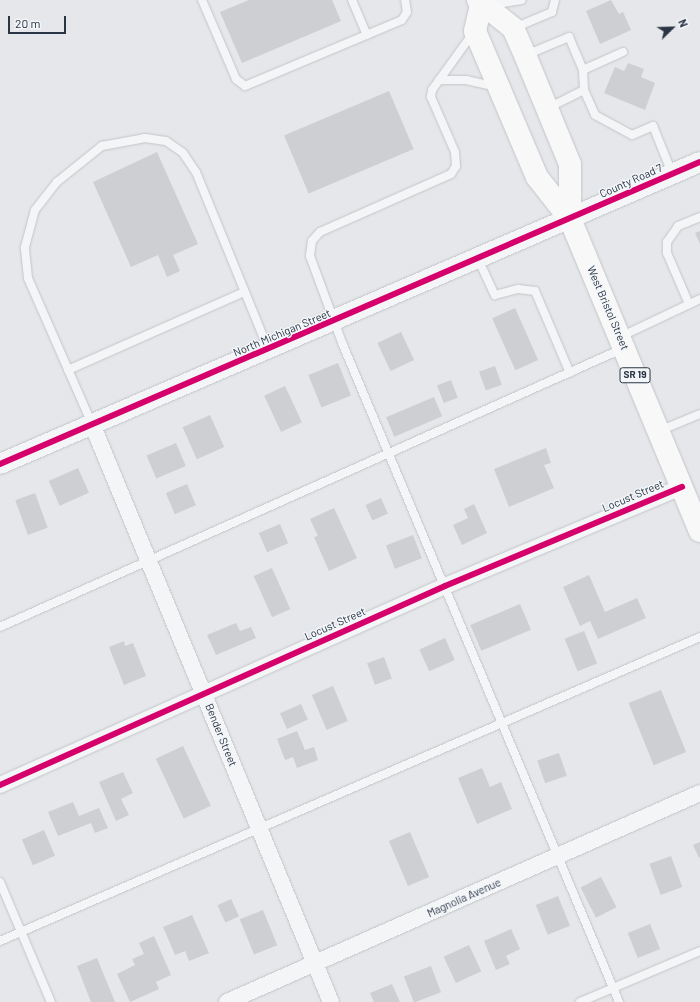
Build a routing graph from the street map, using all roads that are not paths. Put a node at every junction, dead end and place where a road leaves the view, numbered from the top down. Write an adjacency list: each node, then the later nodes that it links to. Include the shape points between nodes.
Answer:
1 (202, 0): 9 (lane, via 236,79 245,86)
2 (352, 0): 9 (lane)
3 (405, 0): 9 (lane, via 407,12 402,20)
4 (522, 0): 6 (lane)
5 (555, 0): 7 (lane, via 552,12)
6 (480, 3): 7 (main road); 8 (main road)
7 (513, 28): 11 (main road, West Bristol Street / SR 19)
8 (475, 31): 13 (lane); 14 (main road, West Bristol Street / SR 19)
9 (368, 35)
10 (623, 52): 12 (lane)
11 (525, 55): 12 (lane, via 569,37); 16 (main road, West Bristol Street / SR 19)
12 (583, 70): 15 (lane)
13 (439, 80): 14 (lane, via 466,80); 25 (lane, via 431,97 455,152 456,166 451,174 320,232 312,241 310,256)
14 (498, 87): 20 (main road, West Bristol Street / SR 19, via 537,177)
15 (584, 90): 16 (lane); 18 (lane, via 595,115 632,135 652,126)
16 (547, 109): 20 (main road, West Bristol Street / SR 19, via 570,164)
17 (700, 162): 18 (street, County Road 7)
18 (672, 174): 20 (street, County Road 7)
19 (700, 217): 24 (lane, via 678,226 667,242 667,253)
20 (570, 219): 21 (street, North Michigan Street); 26 (main road, West Bristol Street / SR 19)
21 (478, 259): 25 (street, North Michigan Street); 29 (lane, via 495,295 518,289 535,291)
22 (244, 292): 27 (lane); 28 (lane); 28 (lane, via 196,172 183,153 166,141 145,138 102,146 57,182 36,210 25,247 28,278)
23 (700, 299): 24 (lane)
24 (689, 304): 26 (lane)
25 (335, 321): 27 (street, North Michigan Street); 33 (lane)
26 (622, 343): 29 (lane); 32 (main road, West Bristol Street / SR 19)
27 (268, 349): 31 (street, North Michigan Street)
28 (68, 370): 31 (lane)
29 (570, 373): 33 (lane)
30 (700, 414): 32 (lane)
31 (92, 424): 34 (street, North Michigan Street); 37 (street, Bender Street)
32 (659, 432): 35 (main road, West Bristol Street / SR 19)
33 (389, 455): 37 (lane); 38 (lane)
34 (0, 464)
35 (682, 487): 36 (main road, West Bristol Street / SR 19); 38 (street, Locust Street)
36 (700, 531)
37 (150, 561): 39 (lane); 41 (street, Bender Street)
38 (445, 586): 41 (street, Locust Street); 42 (lane)
39 (0, 626)
40 (700, 637): 42 (lane)
41 (204, 693): 43 (street, Locust Street); 45 (street, Bender Street)
42 (502, 723): 45 (lane); 46 (lane)
43 (0, 785)
44 (700, 794): 46 (street, Magnolia Avenue)
45 (259, 829): 48 (lane); 51 (street, Bender Street)
46 (558, 856): 51 (street, Magnolia Avenue); 52 (lane)
47 (0, 882): 48 (lane)
48 (21, 932): 49 (lane); 53 (lane)
49 (0, 941)
50 (700, 951): 52 (lane)
51 (313, 964): 54 (street, Magnolia Avenue); 55 (street, Bender Street)
52 (613, 987): 56 (lane); 57 (lane)
53 (51, 1002)
54 (228, 1002)
55 (330, 1002)
56 (580, 1002)
57 (619, 1002)

